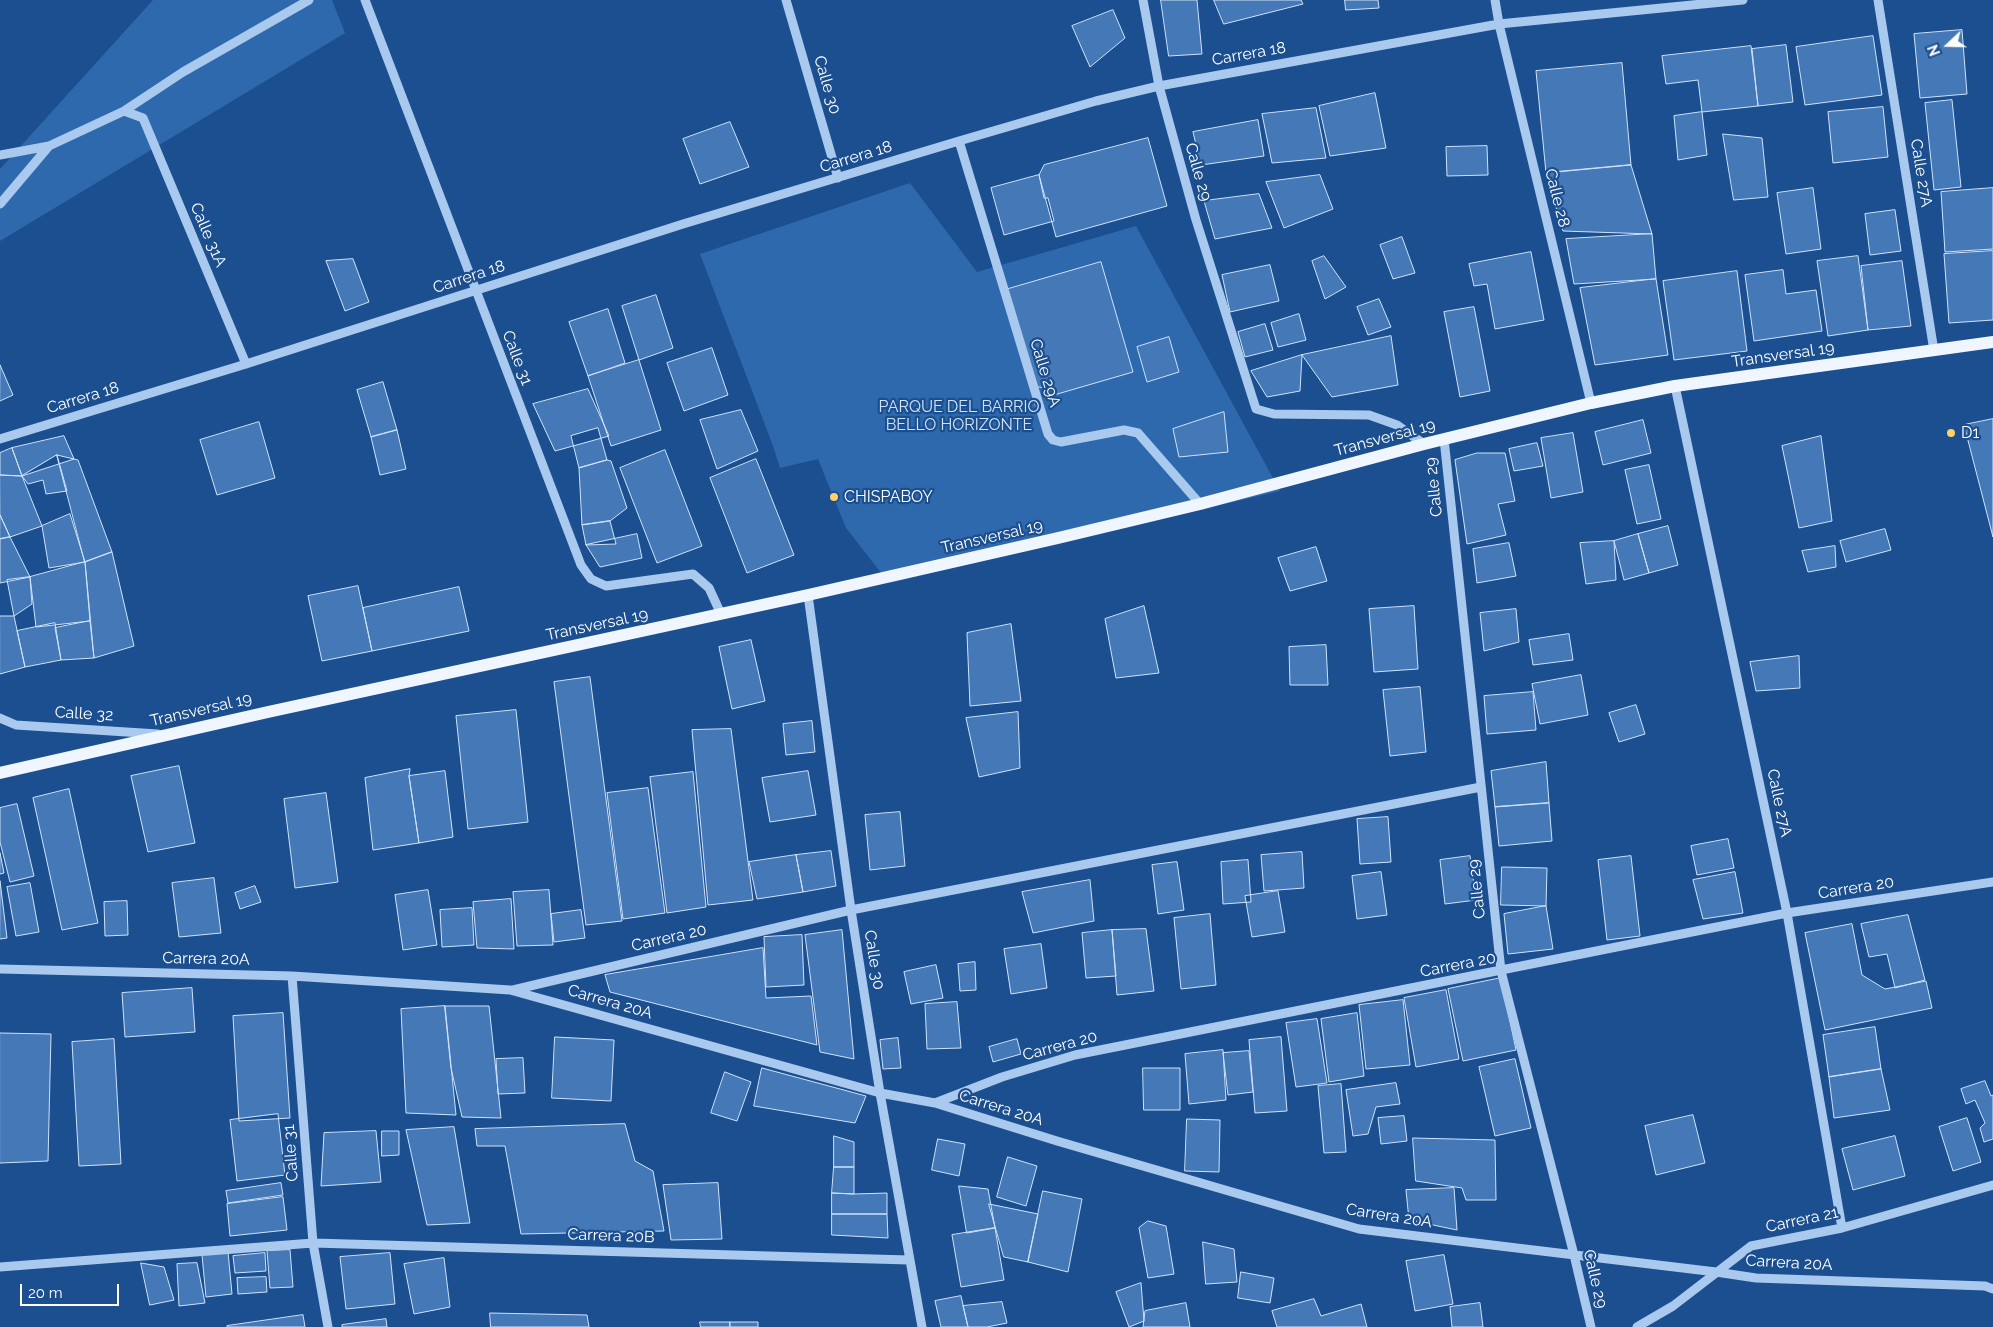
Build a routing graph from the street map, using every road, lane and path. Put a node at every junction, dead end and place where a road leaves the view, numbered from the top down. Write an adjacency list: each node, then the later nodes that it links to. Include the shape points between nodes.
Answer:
1 (309, 0): 10 (street, via 183,72)
2 (366, 0): 16 (street, Calle 31)
3 (786, 0): 14 (street, Calle 30)
4 (1143, 0): 9 (street, Calle 29)
5 (1495, 0): 8 (street, Calle 28)
6 (1743, 0): 8 (street, Carrera 18)
7 (1878, 0): 18 (street, Calle 27A)
8 (1499, 24): 9 (street, Carrera 18); 21 (street, Calle 28)
9 (1158, 86): 11 (street, Carrera 18); 24 (street, Calle 29, via 1256,410 1274,414 1369,415 1397,425)
10 (124, 111): 12 (street); 19 (street, Calle 31A, via 143,118)
11 (959, 141): 14 (street, Carrera 18); 25 (street, Calle 29A, via 1048,434 1052,440 1061,442 1124,430 1138,433)
12 (49, 146): 13 (street); 15 (street)
13 (0, 155)
14 (838, 178): 16 (street, Carrera 18)
15 (0, 204)
16 (475, 290): 19 (street, Carrera 18); 27 (street, Calle 31, via 581,565 591,580 606,586 693,574 709,588)
17 (1993, 342): 18 (main road, Transversal 19)
18 (1934, 350): 20 (main road, Transversal 19)
19 (246, 364): 22 (street, Carrera 18)
20 (1675, 386): 21 (main road, Transversal 19); 34 (street, Calle 27A)
21 (1591, 403): 23 (main road, Transversal 19)
22 (0, 439)
23 (1444, 439): 24 (main road, Transversal 19); 31 (street, Calle 29)
24 (1424, 444): 25 (main road, Transversal 19)
25 (1200, 504): 26 (main road, Transversal 19)
26 (808, 595): 27 (main road, Transversal 19); 33 (street, Calle 30)
27 (721, 614): 29 (main road, Transversal 19)
28 (0, 718): 29 (street, Calle 32, via 16,725)
29 (168, 734): 30 (main road, Transversal 19)
30 (0, 774)
31 (1481, 786): 33 (street, Carrera 20); 36 (street, Calle 29)
32 (1993, 882): 34 (street, Carrera 20)
33 (851, 910): 38 (street, Carrera 20); 39 (street, Calle 30)
34 (1787, 913): 36 (street, Carrera 20); 42 (street, Calle 27A)
35 (0, 969): 37 (street, Carrera 20A)
36 (1501, 971): 40 (street, Carrera 20, via 1075,1055 1002,1077); 44 (street, Calle 29)
37 (292, 976): 38 (street, Carrera 20A); 43 (street, Calle 31)
38 (510, 990): 39 (street, Carrera 20A)
39 (880, 1094): 40 (street, Carrera 20A); 45 (street, Calle 30)
40 (935, 1103): 44 (street, Carrera 20A, via 1359,1229)
41 (1993, 1186): 42 (street, Carrera 21)
42 (1842, 1228): 47 (street, Carrera 21, via 1751,1246)
43 (313, 1243): 45 (street, Carrera 20B); 46 (street); 49 (street, Calle 31)
44 (1574, 1255): 47 (street, Carrera 20A); 51 (street, Calle 29)
45 (910, 1260): 50 (street, Calle 30)
46 (0, 1267)
47 (1716, 1272): 48 (street, Carrera 20A, via 1756,1278 1985,1286); 52 (street, Carrera 21, via 1673,1306)
48 (1993, 1289)
49 (328, 1327)
50 (922, 1327)
51 (1591, 1327)
52 (1637, 1327)

